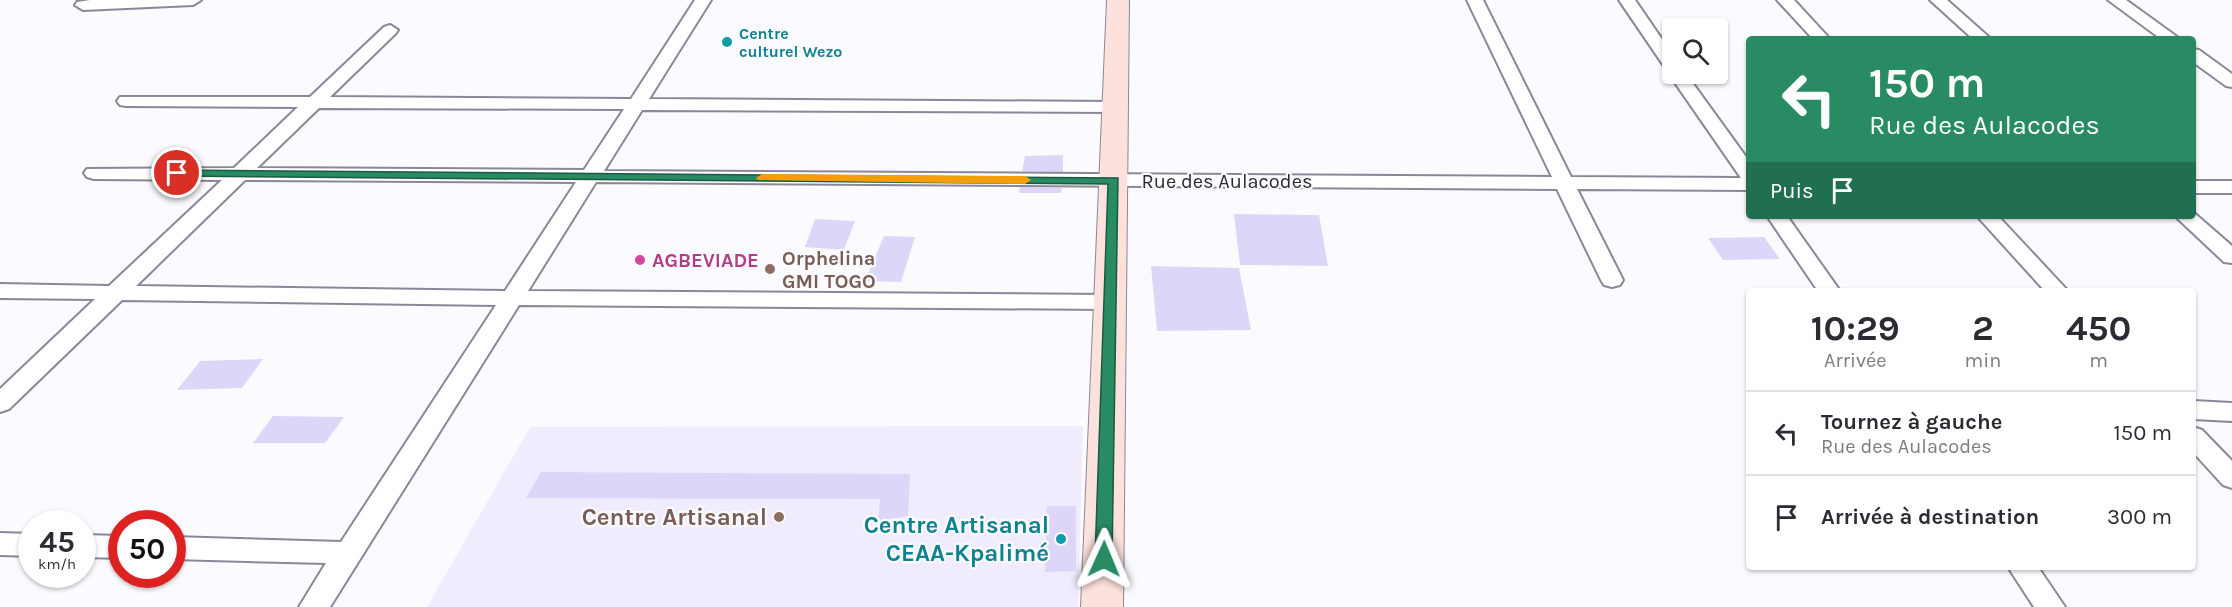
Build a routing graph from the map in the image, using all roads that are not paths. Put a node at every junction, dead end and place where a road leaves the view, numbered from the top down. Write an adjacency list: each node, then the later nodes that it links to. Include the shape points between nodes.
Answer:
1 (193, 0): 9 (street)
2 (703, 0): 20 (street)
3 (1118, 0): 21 (main road)
4 (1475, 0): 27 (street)
5 (1628, 0): 14 (street)
6 (1785, 0): 11 (street)
7 (1938, 0): 12 (street)
8 (2116, 0): 13 (street)
9 (83, 4)
10 (390, 30): 19 (street)
11 (1819, 36)
12 (1980, 36)
13 (2168, 36)
14 (1662, 50)
15 (2196, 56): 16 (street)
16 (2232, 82)
17 (1685, 84): 22 (street)
18 (126, 101): 19 (street)
19 (315, 102): 20 (street); 24 (street)
20 (636, 104): 21 (street); 25 (street)
21 (1114, 107): 26 (main road)
22 (1746, 171)
23 (94, 173): 24 (street, Rue des Aulacodes)
24 (240, 174): 25 (street, Rue des Aulacodes); 39 (street)
25 (590, 176): 26 (street, Rue des Aulacodes); 40 (street)
26 (1114, 181): 27 (street, Rue des Aulacodes); 41 (main road)
27 (1564, 183): 28 (street, Rue des Aulacodes); 35 (street)
28 (1746, 184)
29 (2196, 187): 30 (street)
30 (2232, 187)
31 (1779, 219): 36 (street)
32 (1990, 219): 37 (street)
33 (2188, 219): 34 (street)
34 (2232, 257)
35 (1612, 280)
36 (1827, 288)
37 (2054, 288)
38 (0, 291): 39 (street)
39 (116, 292): 40 (street); 42 (street)
40 (512, 298): 41 (street); 50 (street)
41 (1109, 302): 53 (main road)
42 (0, 403)
43 (2196, 410): 44 (street)
44 (2232, 411)
45 (2196, 439): 46 (street)
46 (2232, 478)
47 (0, 544): 48 (street)
48 (18, 545)
49 (186, 548): 50 (street)
50 (349, 553): 52 (street)
51 (2024, 570): 54 (street)
52 (314, 607)
53 (1102, 607)
54 (2050, 607)

